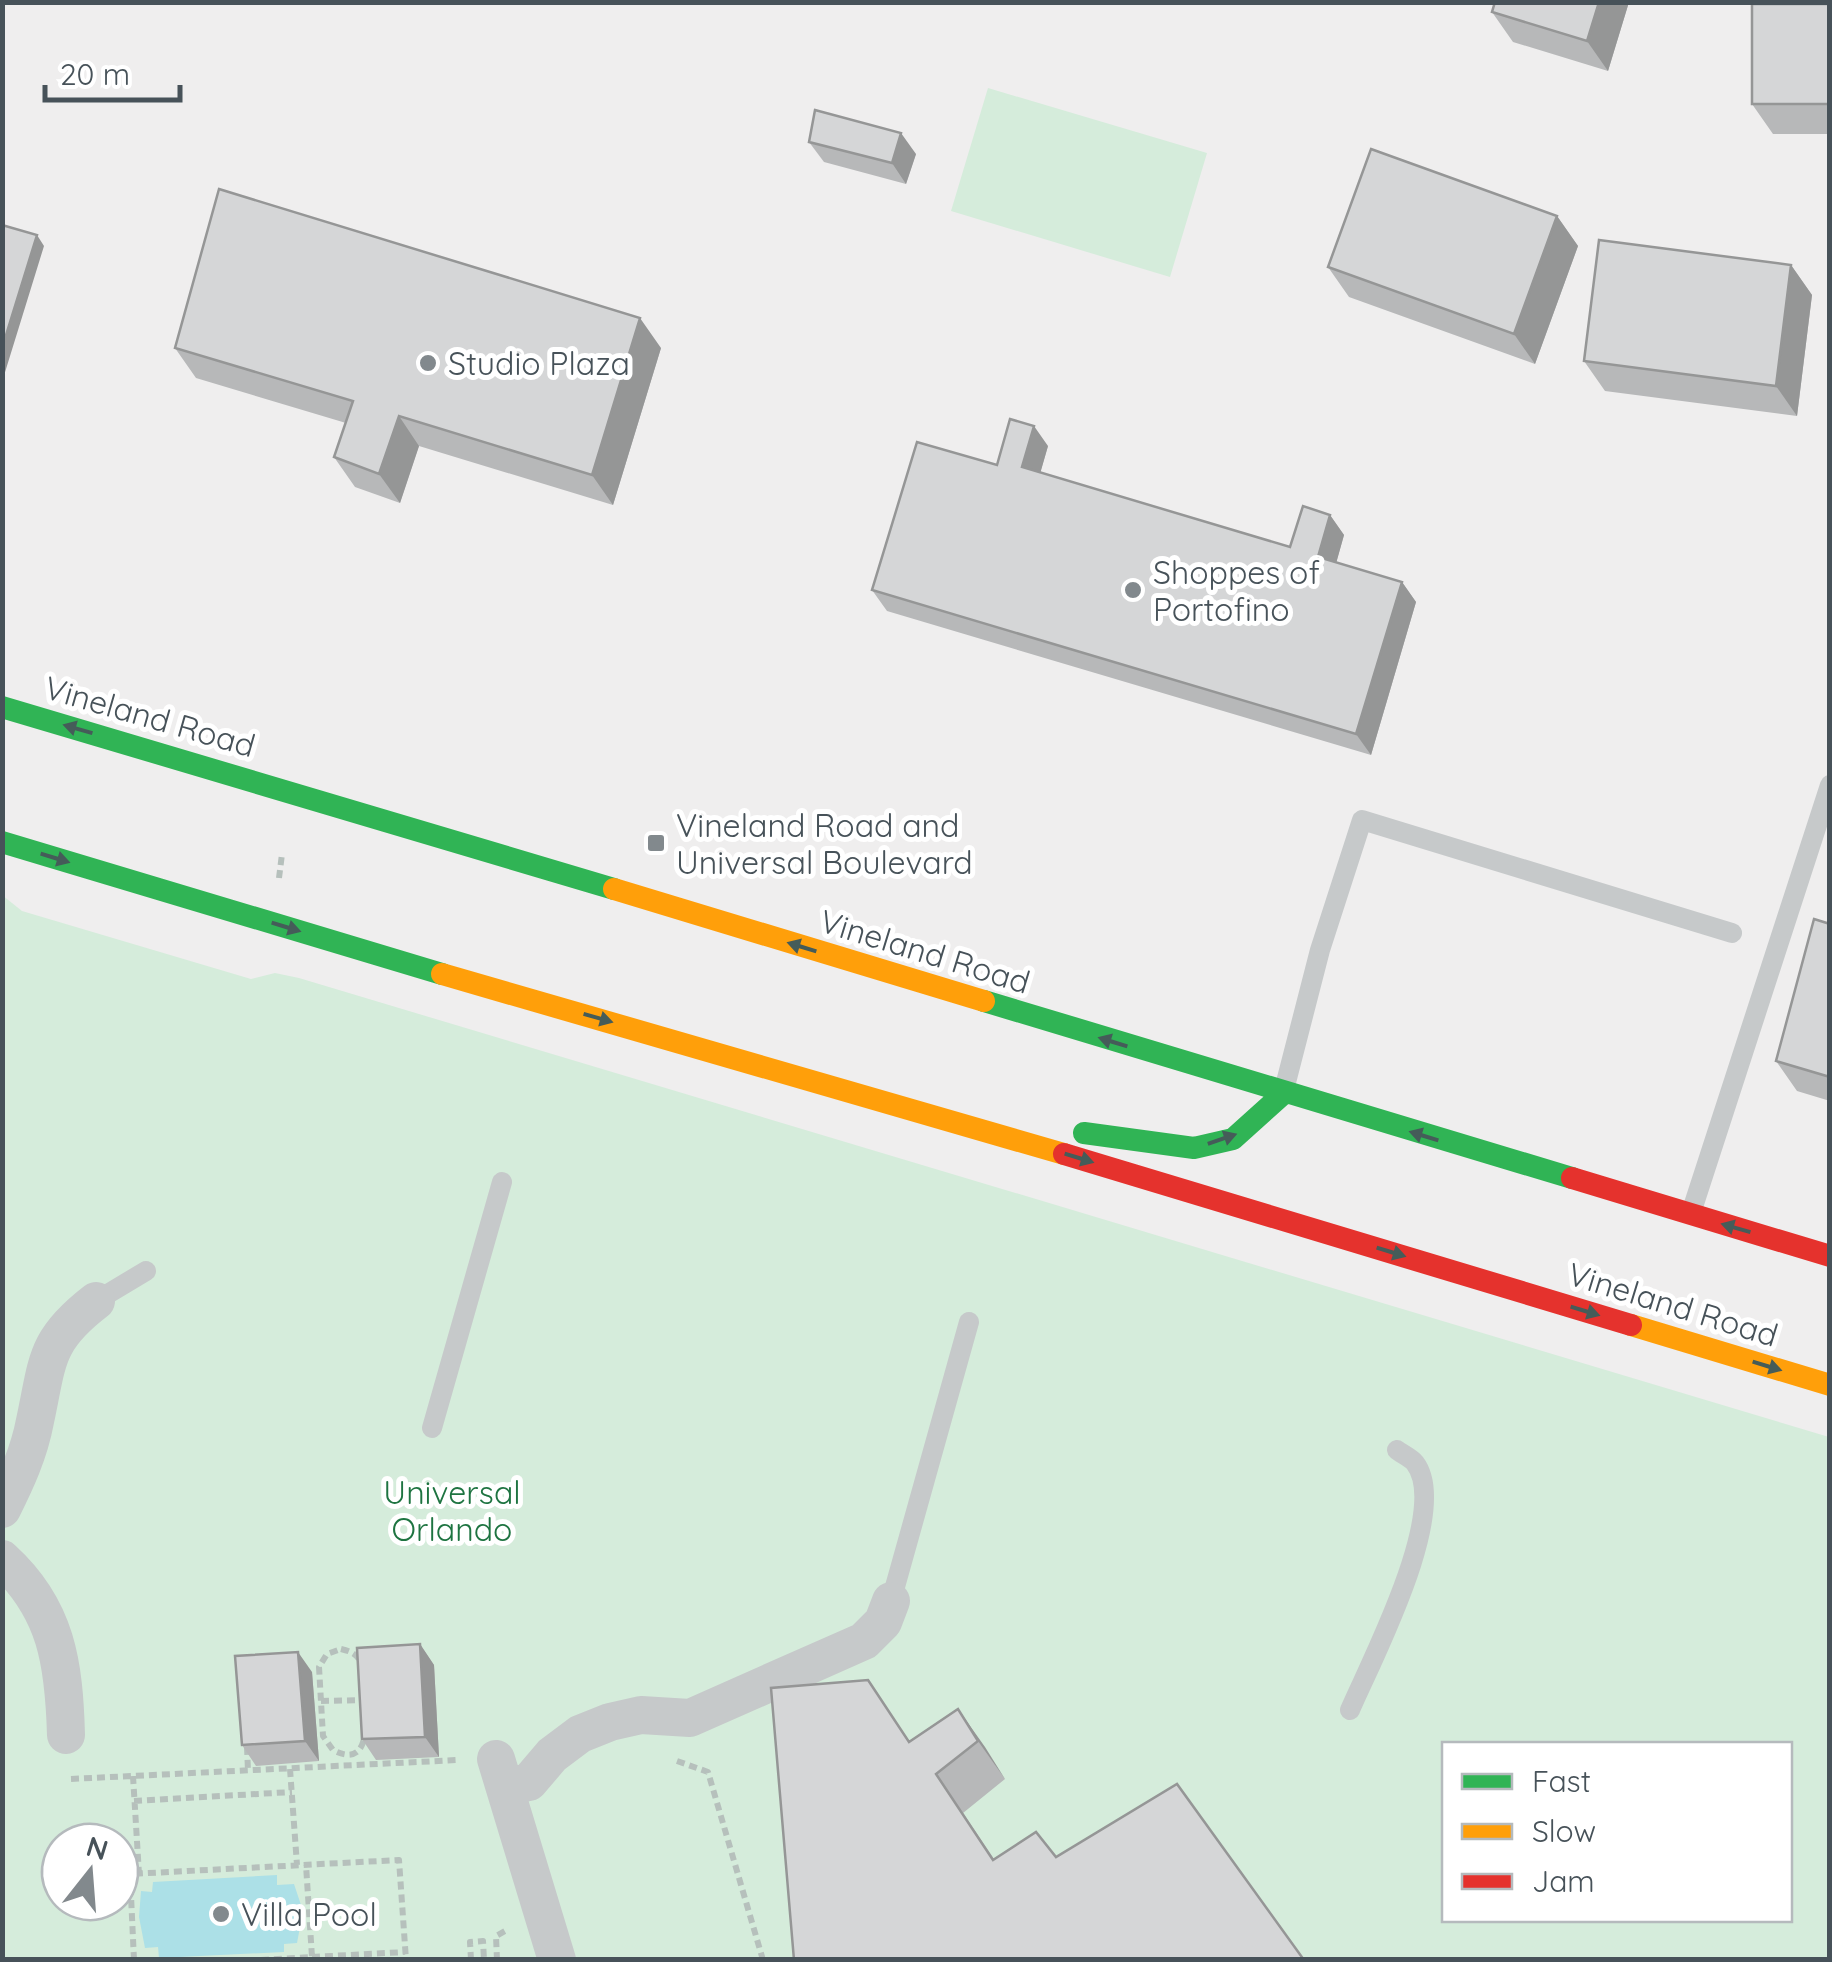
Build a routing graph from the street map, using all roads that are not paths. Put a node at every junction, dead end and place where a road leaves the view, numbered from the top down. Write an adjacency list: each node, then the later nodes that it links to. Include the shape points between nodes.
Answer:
1 (2, 708): 5 (main road, Vineland Road, one-way to 1)
2 (1830, 784): 8 (lane)
3 (2, 842): 6 (main road, Vineland Road, one-way to 6)
4 (1732, 933): 5 (lane, via 1362,820)
5 (1283, 1094): 6 (main road, one-way to 5, via 1194,1148 1233,1139); 8 (main road, Vineland Road, one-way to 5)
6 (919, 1110): 13 (main road, Vineland Road, one-way to 13)
7 (502, 1182): 14 (lane)
8 (1691, 1215): 9 (main road, Vineland Road, one-way to 8)
9 (1830, 1256)
10 (146, 1271): 11 (lane)
11 (96, 1301): 16 (street, via 67,1324 50,1350 23,1467)
12 (970, 1322): 18 (lane)
13 (1830, 1385)
14 (432, 1428)
15 (1396, 1450): 19 (lane, via 1415,1464 1425,1490 1424,1519 1403,1589)
16 (2, 1510)
17 (2, 1559): 20 (street, via 26,1581 50,1626)
18 (891, 1601): 21 (street, via 883,1622 864,1641 690,1718 640,1715 610,1722 566,1744 530,1782 500,1773)
19 (1350, 1710)
20 (66, 1735)
21 (557, 1960)

